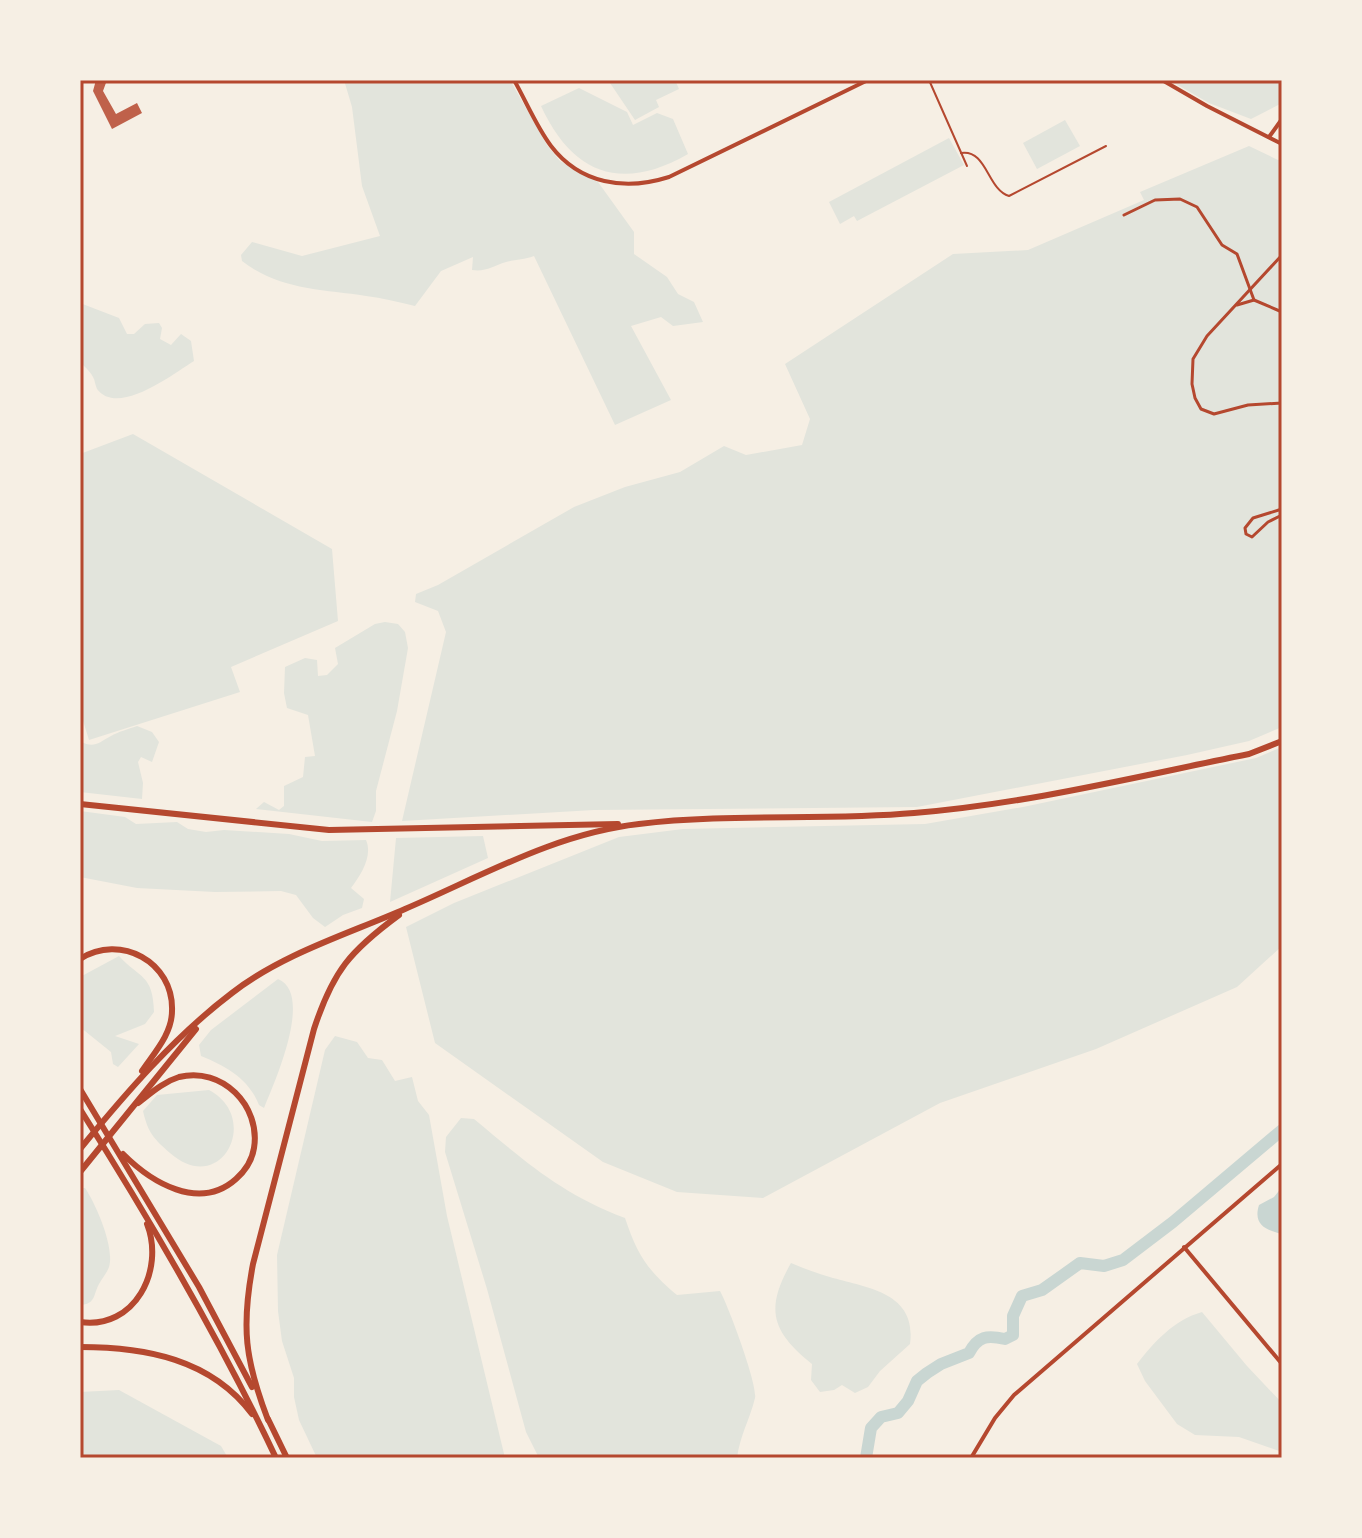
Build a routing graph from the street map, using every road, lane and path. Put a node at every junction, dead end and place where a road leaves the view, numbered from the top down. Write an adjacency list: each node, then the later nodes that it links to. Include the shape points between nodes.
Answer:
1 (514, 80): 2 (street, via 562,160 616,185 645,185 669,177)
2 (868, 80)
3 (929, 80): 9 (lane)
4 (1162, 80): 6 (street)
5 (1282, 119): 6 (street)
6 (1269, 137): 7 (street)
7 (1282, 144)
8 (1106, 146): 9 (lane, via 1009,196 1000,193 975,155)
9 (961, 153): 10 (lane)
10 (967, 166)
11 (1124, 215): 13 (street, via 1155,200 1180,199 1197,207 1215,238 1237,254)
12 (1282, 255): 13 (street)
13 (1248, 288): 14 (street); 15 (street)
14 (1254, 300): 15 (street); 16 (street)
15 (1235, 306): 17 (street, via 1193,359 1195,398 1201,409 1214,414)
16 (1282, 312)
17 (1282, 403)
18 (1282, 509): 19 (street, via 1253,518 1246,534 1252,537)
19 (1282, 515)
20 (1282, 741): 22 (main road, via 1249,754 955,808)
21 (80, 804): 22 (main road, via 329,830)
22 (638, 824): 23 (main road, via 585,833)
23 (408, 908): 25 (main road, via 278,965); 39 (main road, via 342,966 326,992 314,1029 247,1299 247,1357)
24 (80, 959): 27 (main road, via 102,949 128,951 152,963 168,987 170,1027)
25 (214, 1008): 27 (main road); 28 (main road)
26 (80, 1089): 30 (main road)
27 (129, 1089): 31 (main road)
28 (135, 1106): 30 (main road, via 179,1077 211,1077 236,1092 247,1108 253,1122 250,1161 227,1186 189,1193 159,1182); 33 (main road)
29 (81, 1111): 34 (main road)
30 (115, 1146): 39 (main road, via 199,1287)
31 (80, 1149)
32 (1282, 1164): 35 (street)
33 (80, 1172)
34 (129, 1188): 36 (main road, via 153,1243 146,1286 117,1316); 40 (main road, via 191,1290)
35 (1184, 1247): 38 (street); 43 (street, via 1014,1395)
36 (80, 1322)
37 (80, 1347): 40 (main road, via 151,1352 194,1367 227,1387)
38 (1282, 1364)
39 (268, 1420): 42 (main road)
40 (261, 1425): 41 (main road)
41 (276, 1458)
42 (287, 1458)
43 (971, 1458)

